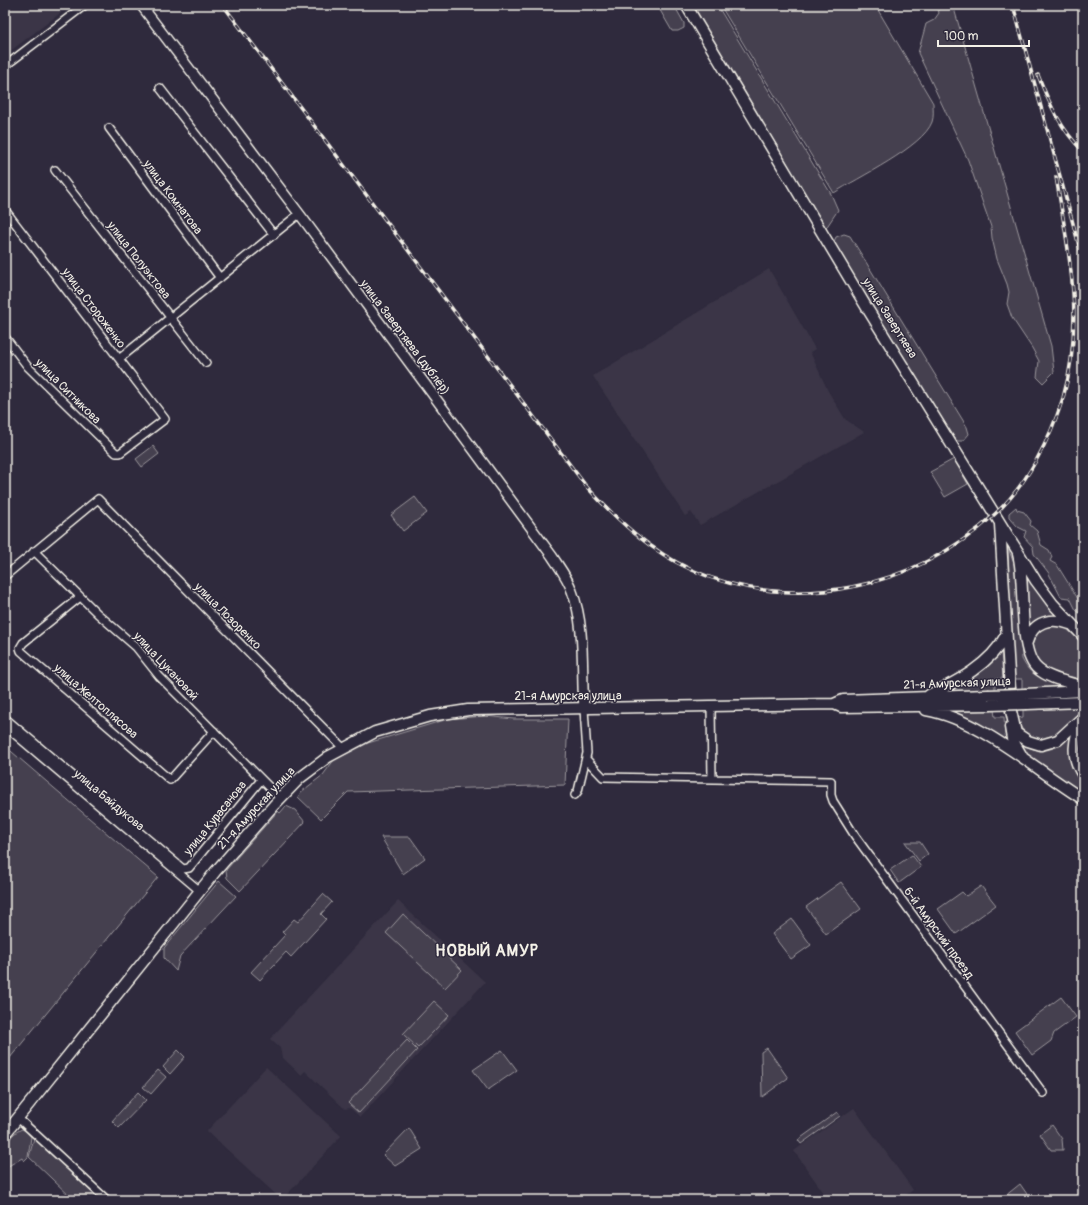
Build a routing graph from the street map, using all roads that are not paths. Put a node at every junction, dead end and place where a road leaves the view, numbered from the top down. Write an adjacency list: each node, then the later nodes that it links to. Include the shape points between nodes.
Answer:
1 (85, 5): 4 (street)
2 (141, 5): 9 (street, улица Завертяева (дублёр))
3 (686, 5): 17 (main road, улица Завертяева, via 867,308)
4 (5, 66)
5 (160, 88): 10 (street)
6 (109, 128): 11 (street, улица Комнатова)
7 (55, 170): 12 (street, улица Полуэктова)
8 (5, 210): 14 (street, улица Стороженко)
9 (299, 214): 10 (street); 34 (street, улица Завертяева (дублёр), via 564,574 572,590 580,622)
10 (274, 235): 11 (street)
11 (220, 278): 12 (street)
12 (171, 318): 14 (street); 15 (street, улица Полуэктова)
13 (5, 337): 16 (street, улица Ситникова, via 28,367 112,452 120,453)
14 (119, 359): 16 (street, улица Стороженко)
15 (206, 363)
16 (165, 419)
17 (1000, 520): 18 (main road, улица Завертяева); 19 (main road)
18 (1014, 543): 19 (main road, via 1008,542); 23 (main road, улица Завертяева, via 1045,593); 26 (main road, via 1020,567)
19 (1002, 546): 24 (main road)
20 (34, 551): 21 (street); 22 (street, улица Цукановой); 39 (street, улица Лозоренко, via 98,499)
21 (5, 576)
22 (80, 596): 38 (street, улица Цукановой, via 136,647 159,676); 38 (street, улица Желтоплясова, via 23,643 21,651 170,780)
23 (1070, 624): 25 (main road, улица Завертяева); 26 (main road, via 1052,620 1043,622 1030,633)
24 (1007, 633): 28 (main road); 31 (main road, via 997,651 988,659)
25 (1083, 636)
26 (1026, 644): 27 (main road, via 1029,658 1037,669)
27 (1083, 687)
28 (1010, 690)
29 (1083, 691): 30 (main road, 21-я Амурская улица)
30 (1026, 699): 31 (main road, 21-я Амурская улица, bridge); 32 (main road, 21-я Амурская улица)
31 (923, 702): 33 (main road, 21-я Амурская улица, via 843,700 834,704); 41 (main road, via 926,710 971,725)
32 (1083, 702)
33 (711, 707): 34 (main road, 21-я Амурская улица); 43 (street)
34 (584, 709): 39 (main road, 21-я Амурская улица, via 449,712 408,721 375,732); 40 (street)
35 (5, 718): 48 (street, улица Байдукова)
36 (1083, 718): 41 (main road, via 1058,740 1041,745 1019,736 1014,729 1011,714 1012,739); 42 (main road, via 1074,745 1076,760)
37 (5, 726): 49 (street, улица Байдукова)
38 (214, 731): 44 (street, улица Цукановой)
39 (343, 748): 46 (main road, 21-я Амурская улица, via 314,766)
40 (586, 759): 43 (street, via 603,777); 45 (street, via 578,791)
41 (1025, 761): 47 (main road)
42 (1083, 775)
43 (712, 779): 50 (street, 6-й Амурский проезд, via 831,782 832,801)
44 (261, 780): 46 (street, улица Цукановой); 48 (street, улица Курасанова)
45 (574, 795)
46 (280, 798): 49 (main road, 21-я Амурская улица)
47 (1083, 799)
48 (186, 870)
49 (200, 891): 51 (main road, 21-я Амурская улица)
50 (1042, 1093)
51 (18, 1118): 52 (main road, 21-я Амурская улица); 53 (street)
52 (5, 1134)
53 (107, 1200)

